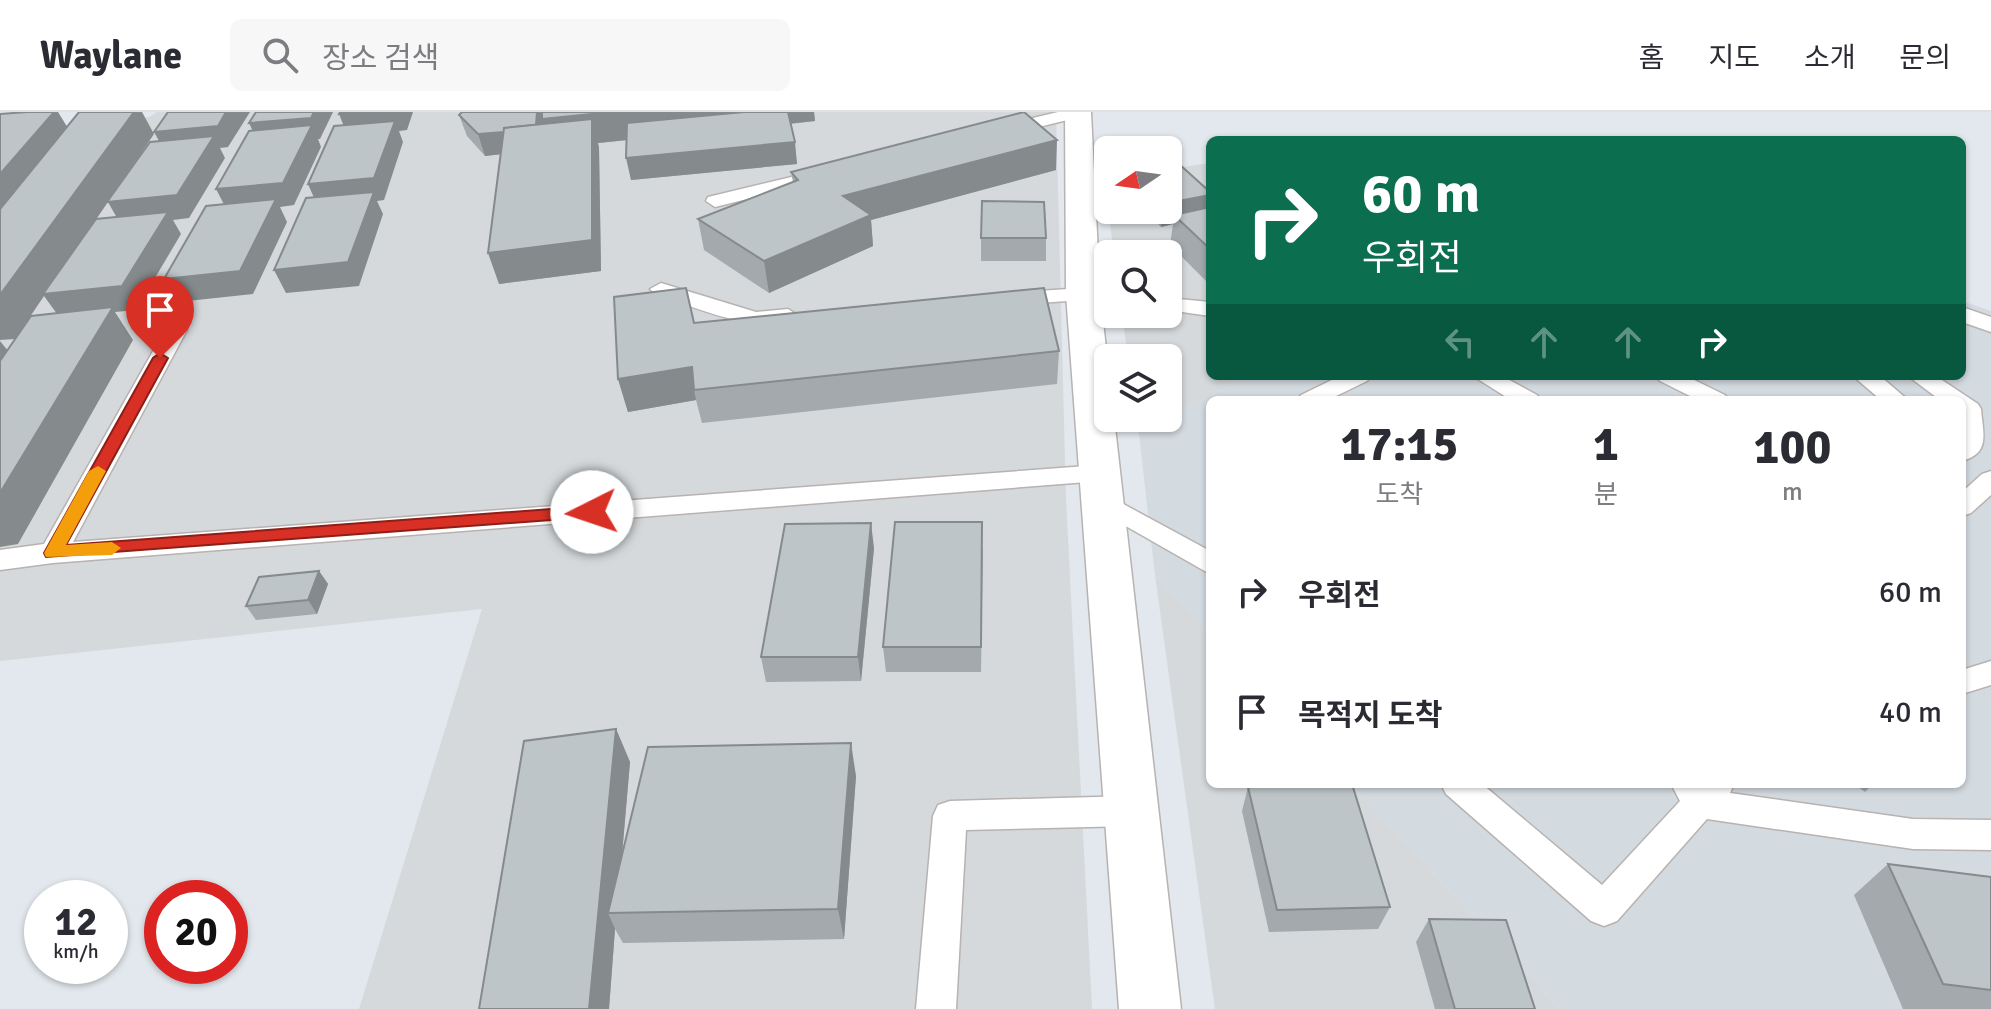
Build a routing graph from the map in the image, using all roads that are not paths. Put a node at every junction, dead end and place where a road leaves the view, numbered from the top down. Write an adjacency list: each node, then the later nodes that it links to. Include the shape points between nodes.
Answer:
1 (1078, 112): 2 (lane); 5 (street)
2 (987, 134)
3 (851, 168): 4 (lane)
4 (715, 201)
5 (1094, 275)
6 (661, 289): 11 (lane, via 755,319)
7 (1094, 295): 8 (lane)
8 (990, 301)
9 (1182, 306): 10 (lane)
10 (1206, 309)
11 (817, 314)
12 (1966, 316): 13 (lane)
13 (1991, 325)
14 (1097, 328): 27 (street)
15 (176, 330): 29 (lane)
16 (1351, 380): 20 (lane)
17 (1492, 380): 21 (lane)
18 (1870, 380): 22 (lane)
19 (1926, 380): 23 (lane)
20 (1317, 396)
21 (1522, 396)
22 (1891, 396)
23 (1950, 396)
24 (1966, 407): 25 (lane, via 1971,448)
25 (1966, 451)
26 (1991, 480): 28 (lane)
27 (1101, 488): 29 (lane); 31 (lane); 36 (street)
28 (1966, 503)
29 (53, 553): 30 (lane)
30 (0, 560)
31 (1206, 561)
32 (1991, 673): 33 (lane)
33 (1966, 681)
34 (1463, 788): 35 (lane, via 1604,909)
35 (1702, 790): 37 (lane, via 1913,834)
36 (1131, 811): 38 (lane, via 950,816); 39 (street)
37 (1991, 835)
38 (936, 1009)
39 (1150, 1009)

